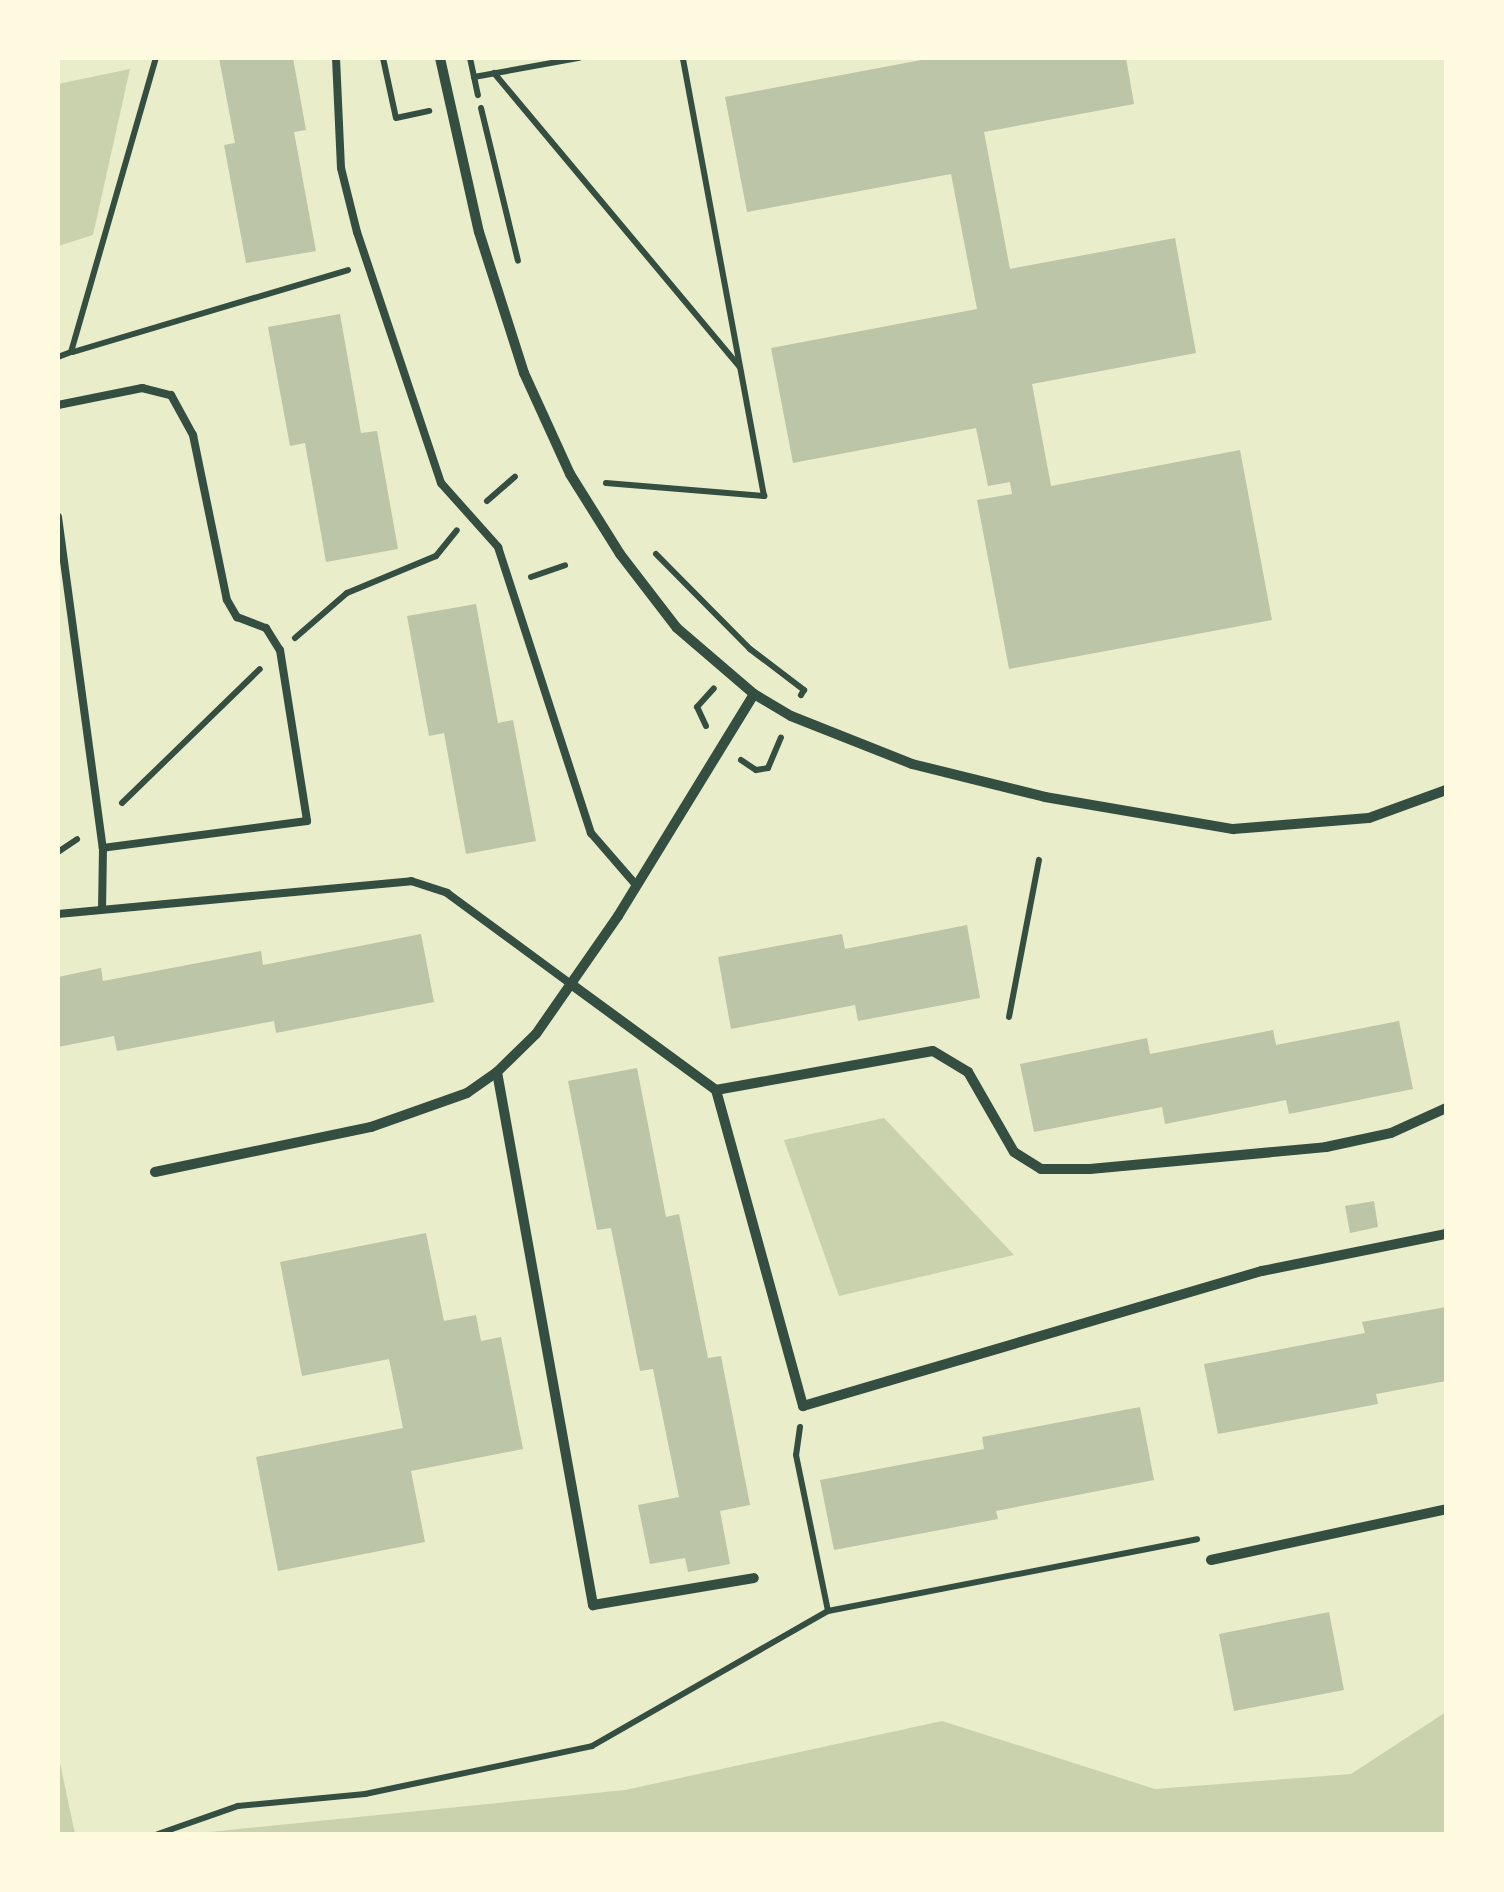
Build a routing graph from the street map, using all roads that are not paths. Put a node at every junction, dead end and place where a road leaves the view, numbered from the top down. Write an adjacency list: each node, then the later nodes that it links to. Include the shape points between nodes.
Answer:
1 (336, 58): 8 (lane, via 342,168 441,483 498,547 592,833)
2 (440, 58): 5 (street, via 479,232 524,374 570,474 677,628)
3 (58, 404): 7 (lane, via 142,388 171,395 193,435 226,600 237,616 266,628 280,650 307,821)
4 (58, 517): 7 (lane)
5 (754, 694): 6 (street, via 791,716 912,764 1045,797 1233,829 1369,818); 8 (street)
6 (1446, 790)
7 (104, 848): 9 (lane)
8 (636, 886): 11 (street)
9 (102, 909): 10 (lane); 11 (lane, via 411,881 448,893)
10 (58, 914)
11 (571, 984): 12 (street, via 536,1034); 13 (street)
12 (497, 1072): 15 (street, via 466,1093 372,1128); 19 (street, via 593,1605)
13 (716, 1090): 14 (street, via 933,1051 968,1072 1014,1152 1041,1170 1326,1147 1391,1133); 16 (street, via 802,1406 1244,1276)
14 (1446, 1108)
15 (155, 1172)
16 (1446, 1234)
17 (1446, 1509): 18 (street)
18 (1210, 1560)
19 (754, 1578)

